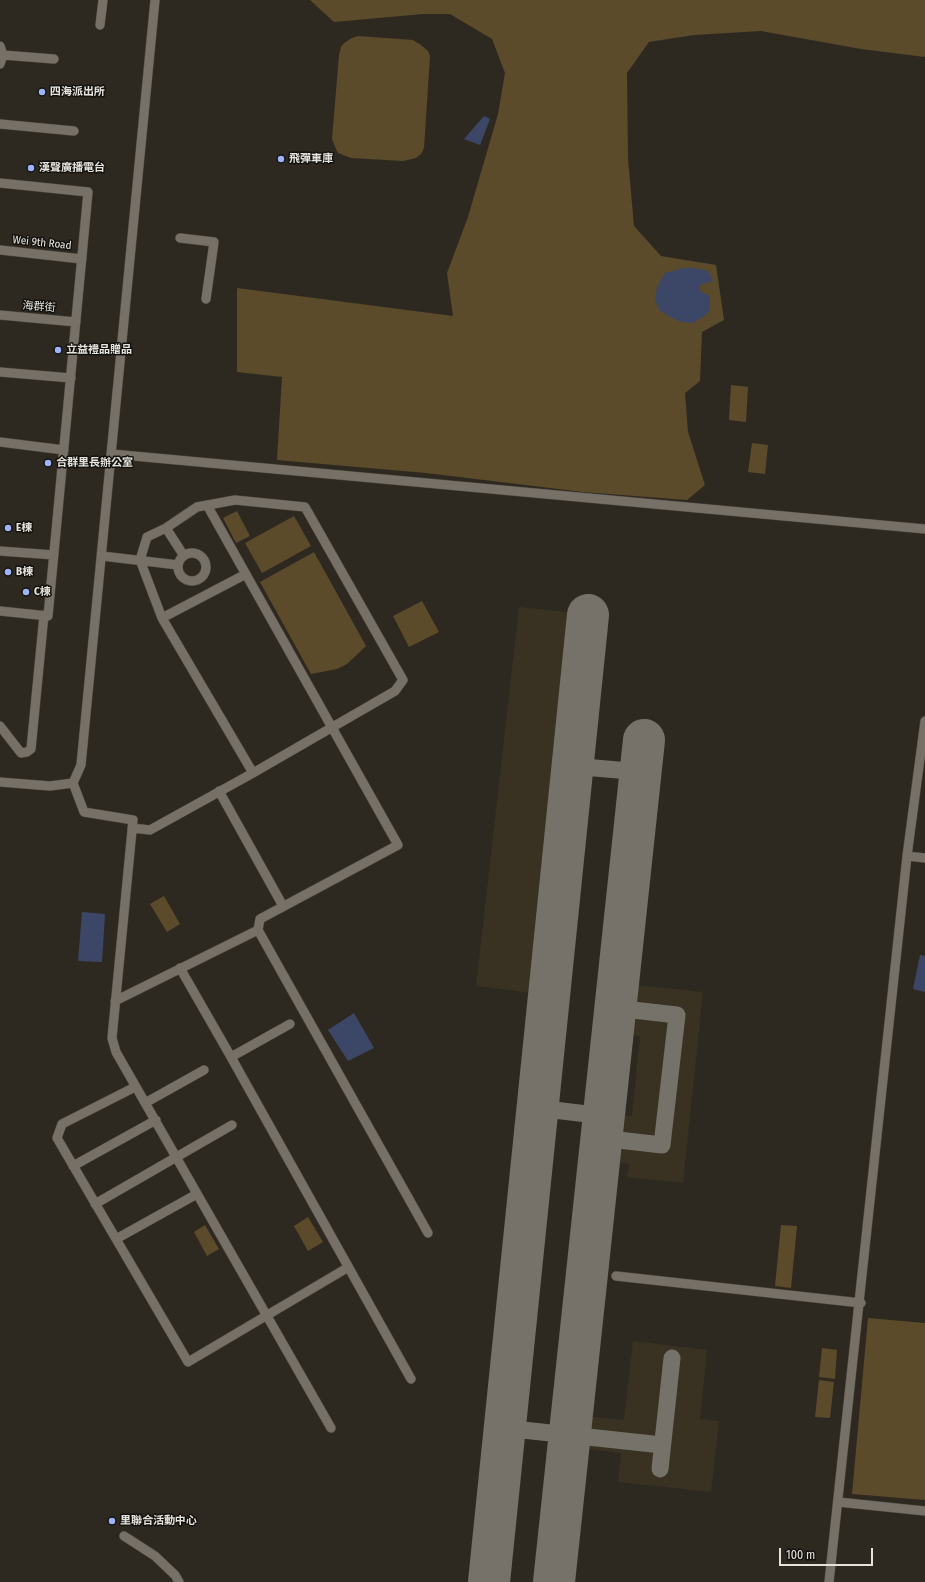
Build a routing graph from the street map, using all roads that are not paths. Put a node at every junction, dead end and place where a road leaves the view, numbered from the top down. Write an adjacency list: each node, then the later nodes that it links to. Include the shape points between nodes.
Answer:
1 (103, 0): 3 (street)
2 (155, 0): 20 (street)
3 (100, 25)
4 (2, 50): 5 (street); 6 (street)
5 (54, 59)
6 (0, 64)
7 (0, 124): 8 (street)
8 (74, 130)
9 (0, 182): 12 (street, via 88,192)
10 (180, 238): 13 (street, via 214,242)
11 (0, 250): 12 (street, Wei 9th Road)
12 (82, 259): 15 (street)
13 (206, 299)
14 (0, 315): 15 (street, 海群街)
15 (76, 322): 17 (street)
16 (0, 372): 17 (street)
17 (71, 378): 19 (street)
18 (0, 442): 19 (street)
19 (64, 450): 25 (street)
20 (112, 454): 23 (street); 26 (street)
21 (207, 505): 22 (street, via 197,507); 30 (street); 38 (street, via 235,500 305,507 403,680 395,691)
22 (166, 528): 27 (street); 28 (street, via 147,537)
23 (925, 529)
24 (0, 551): 25 (street)
25 (54, 556): 34 (street)
26 (102, 556): 28 (street); 41 (street, via 81,765)
27 (184, 556): 29 (street); 31 (street, via 196,554 203,559 205,572)
28 (140, 560): 29 (street); 35 (street)
29 (178, 565): 31 (street, via 182,578 191,581)
30 (246, 574): 32 (street); 38 (street)
31 (200, 579): 32 (street)
32 (208, 594): 35 (street)
33 (0, 611): 34 (street)
34 (46, 615): 37 (street, via 31,749 21,753)
35 (162, 618): 39 (street)
36 (925, 721): 44 (street)
37 (0, 726)
38 (332, 727): 39 (street); 46 (street, via 398,844)
39 (253, 773): 42 (street)
40 (0, 782): 41 (street, via 50,786)
41 (73, 783): 43 (street, via 84,812 133,820)
42 (219, 791): 43 (street, via 150,830); 46 (street)
43 (132, 828): 49 (street)
44 (907, 856): 45 (street); 65 (street)
45 (925, 858)
46 (283, 906): 47 (street, via 260,918)
47 (258, 930): 48 (street); 61 (street)
48 (180, 968): 49 (street); 51 (street)
49 (115, 1001): 53 (street, via 112,1038 116,1052)
50 (290, 1024): 51 (street)
51 (231, 1056): 63 (street)
52 (204, 1070): 54 (street)
53 (135, 1087): 54 (street); 58 (street, via 62,1124 57,1138)
54 (145, 1103): 55 (street)
55 (156, 1120): 57 (street); 58 (street)
56 (232, 1125): 57 (street)
57 (176, 1158): 59 (street); 60 (street)
58 (73, 1166): 60 (street)
59 (197, 1194): 62 (street); 66 (street)
60 (95, 1204): 62 (street)
61 (428, 1233)
62 (116, 1240): 66 (street, via 188,1362)
63 (347, 1268): 66 (street); 67 (street)
64 (616, 1276): 65 (street)
65 (861, 1302): 69 (street)
66 (267, 1315): 68 (street)
67 (411, 1379)
68 (331, 1428)
69 (838, 1502): 70 (street); 73 (street)
70 (925, 1511)
71 (124, 1536): 72 (street, via 155,1556)
72 (179, 1582)
73 (829, 1582)

